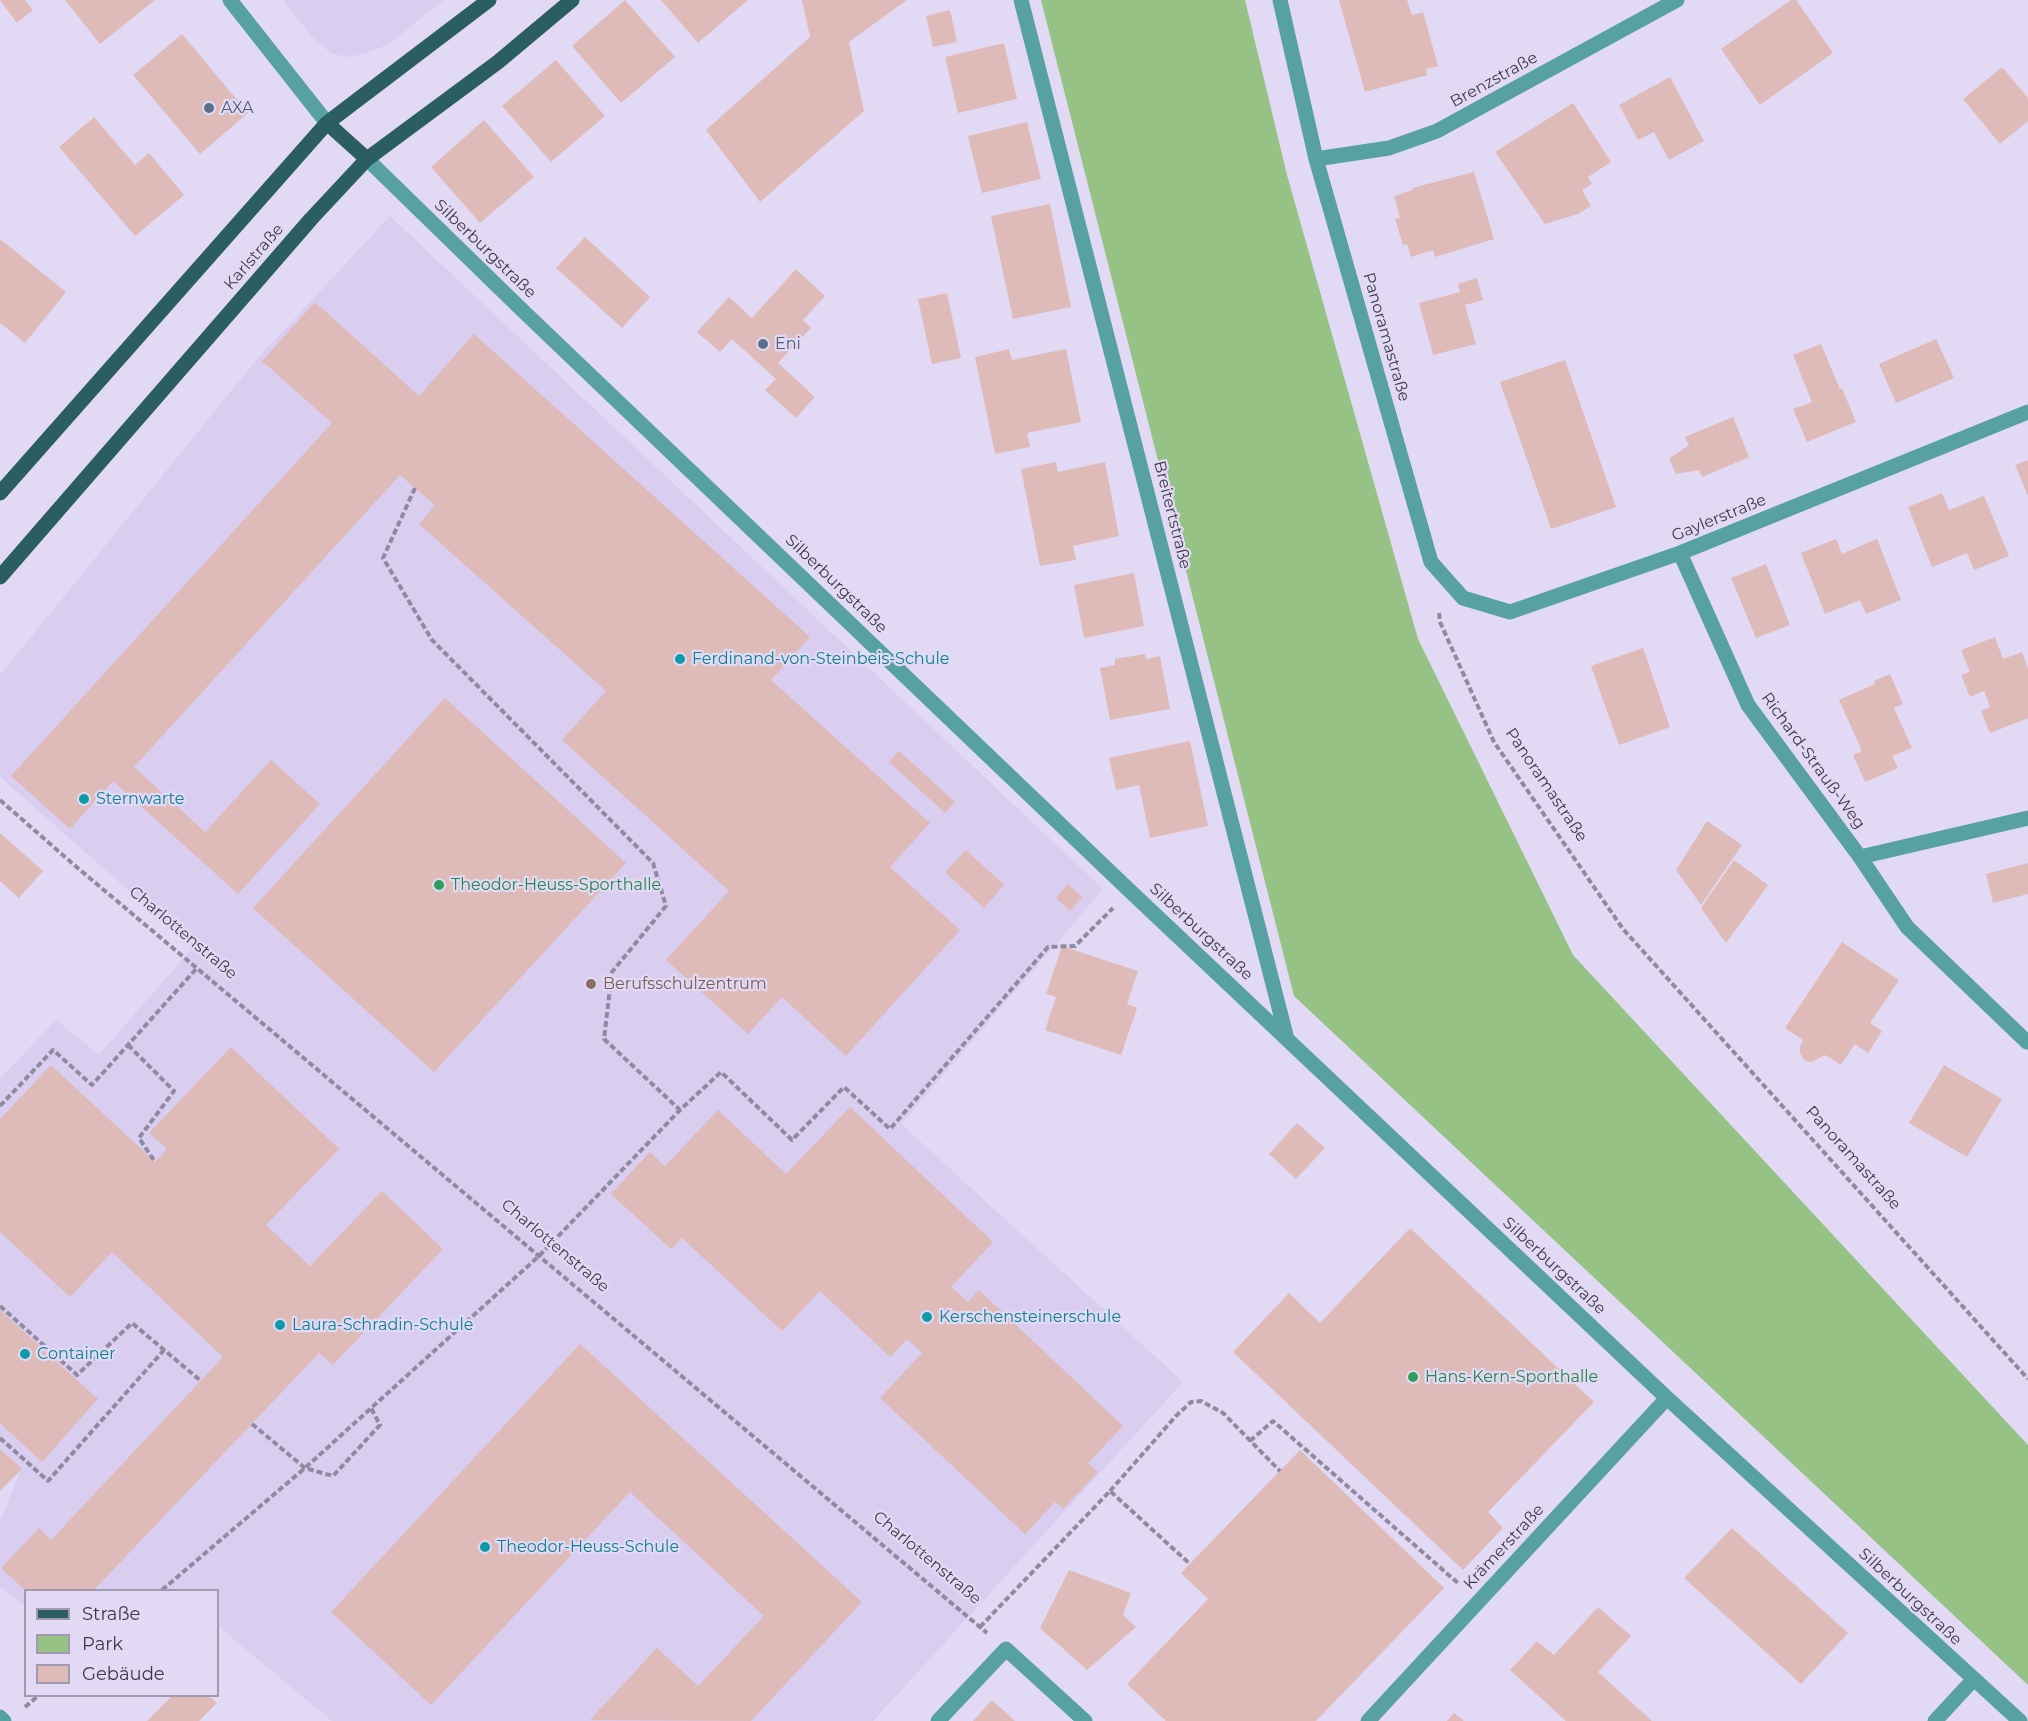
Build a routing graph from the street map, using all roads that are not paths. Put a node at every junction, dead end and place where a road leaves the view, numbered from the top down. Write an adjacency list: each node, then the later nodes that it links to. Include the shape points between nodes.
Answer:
1 (230, 0): 7 (street)
2 (489, 0): 7 (main road, Karlstraße)
3 (573, 0): 8 (main road, Karlstraße, via 498,62)
4 (1021, 0): 17 (street, Breitertstraße)
5 (1280, 0): 9 (street, Panoramastraße)
6 (1677, 0): 9 (street, Brenzstraße, via 1437,131 1389,148)
7 (327, 123): 8 (main road); 11 (main road, Karlstraße)
8 (367, 159): 14 (main road, Karlstraße); 17 (street, Silberburgstraße)
9 (1316, 159): 13 (street, Panoramastraße)
10 (2028, 412): 12 (street, Gaylerstraße)
11 (0, 493)
12 (1680, 554): 13 (street, Gaylerstraße, via 1510,612 1463,598); 16 (street, Richard-Strauß-Weg, via 1748,705)
13 (1431, 562)
14 (0, 577)
15 (2028, 818): 16 (street)
16 (1860, 857): 18 (street, Richard-Strauß-Weg, via 1907,927)
17 (1287, 1039): 19 (street, Silberburgstraße)
18 (2027, 1042)
19 (1667, 1398): 20 (street, Silberburgstraße); 25 (street, Krämerstraße)
20 (1973, 1680): 26 (street); 27 (street, Silberburgstraße)
21 (0, 1717): 22 (street)
22 (4, 1721)
23 (938, 1721): 24 (street, via 1006,1649)
24 (1085, 1721)
25 (1368, 1721)
26 (1935, 1721)
27 (2020, 1721)

